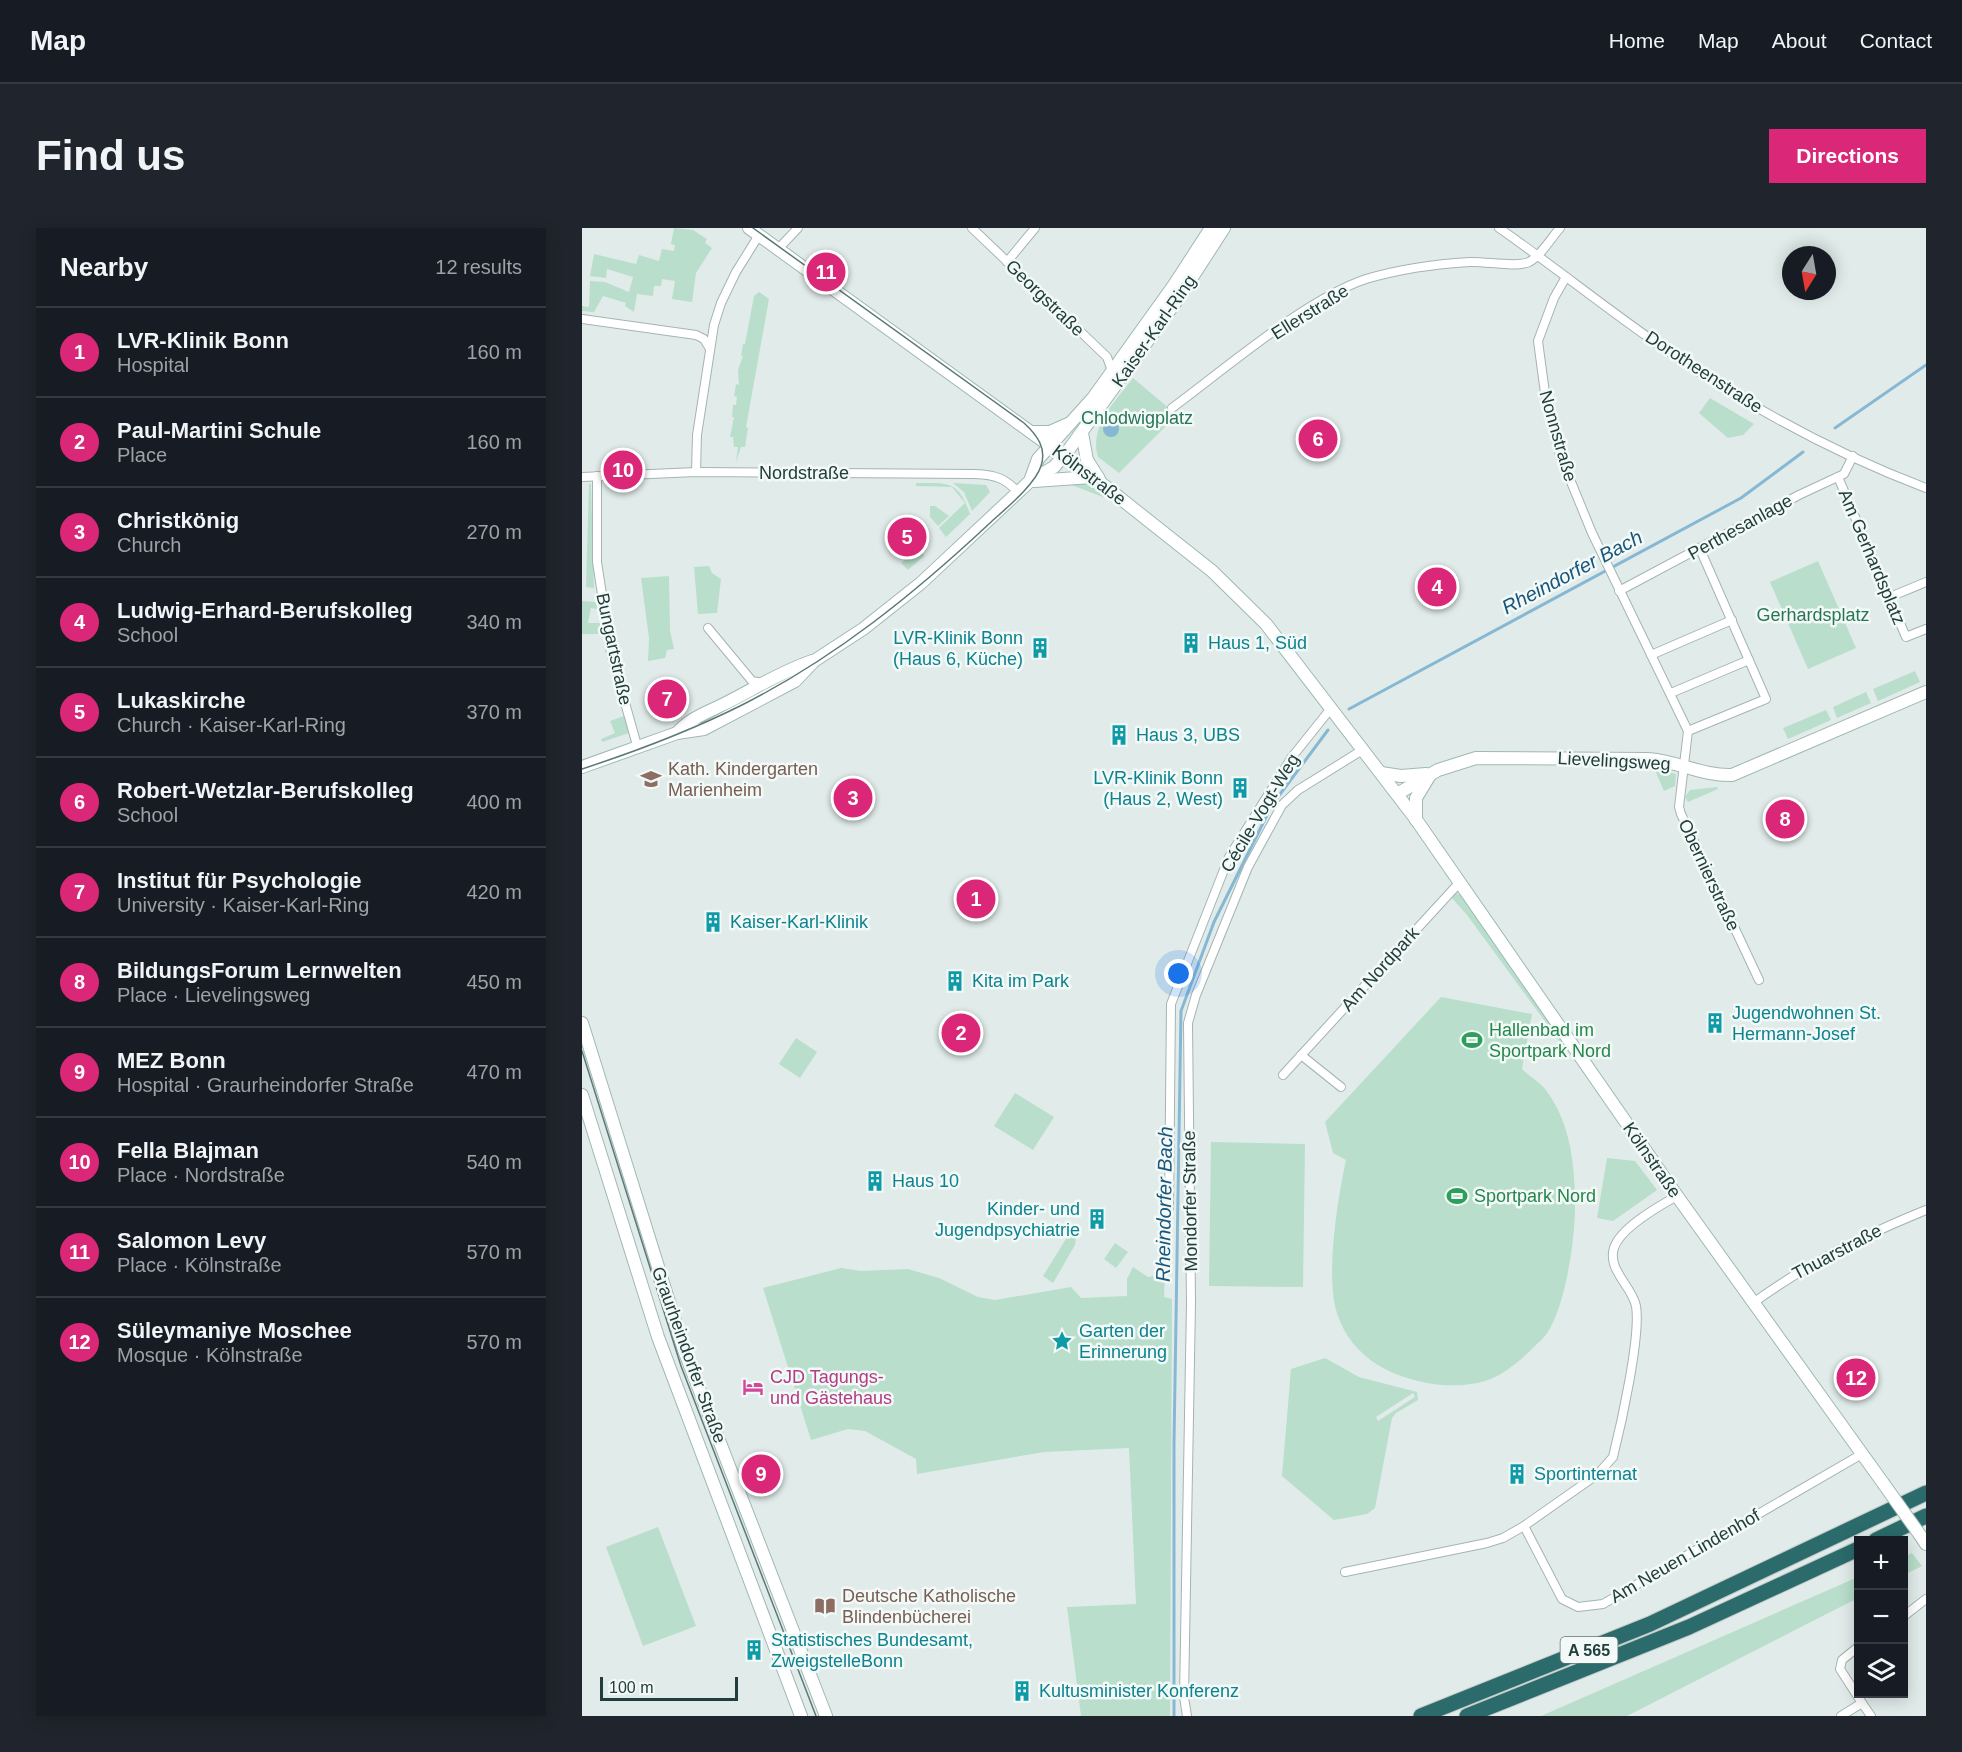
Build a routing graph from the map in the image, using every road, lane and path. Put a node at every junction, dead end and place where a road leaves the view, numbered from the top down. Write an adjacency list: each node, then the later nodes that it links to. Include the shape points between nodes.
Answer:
1 (798, 228): 9 (street)
2 (972, 228): 11 (street, Georgstraße)
3 (1035, 228): 11 (street)
4 (1211, 228): 15 (main road, Kaiser-Karl-Ring)
5 (1224, 228): 19 (main road, Kaiser-Karl-Ring)
6 (1499, 228): 10 (street, Dorotheenstraße)
7 (1560, 228): 10 (street)
8 (754, 232): 9 (main road, Kölnstraße); 14 (street, via 721,303)
9 (779, 248): 18 (main road, Kölnstraße)
10 (1537, 255): 12 (street, Dorotheenstraße); 16 (street, Ellerstraße, via 1526,263 1434,265 1363,280 1310,309)
11 (1006, 262): 15 (street, Georgstraße, via 1107,357)
12 (1566, 277): 23 (street, Dorotheenstraße, via 1707,376); 35 (street, Nonnstraße, via 1541,329 1540,369 1560,455)
13 (582, 319): 14 (street, via 696,335 705,339)
14 (710, 349): 25 (street, via 696,435)
15 (1112, 371): 17 (main road, Kaiser-Karl-Ring)
16 (1172, 408)
17 (1074, 421): 18 (main road, via 1050,432); 20 (main road, Kaiser-Karl-Ring)
18 (1031, 432): 21 (main road, Kölnstraße)
19 (1082, 433): 22 (main road, Kaiser-Karl-Ring); 29 (main road, via 1087,460)
20 (1062, 434): 21 (main road, Kaiser-Karl-Ring); 22 (main road, via 1058,448)
21 (1050, 447): 22 (main road, Kölnstraße); 24 (main road, via 1056,455); 30 (main road, Kaiser-Karl-Ring, via 1038,459)
22 (1062, 456): 24 (main road, Kaiser-Karl-Ring); 29 (main road, Kölnstraße)
23 (1853, 456): 28 (street, Perthesanlage, via 1844,474); 31 (street, Dorotheenstraße)
24 (1053, 467): 30 (main road, Kaiser-Karl-Ring)
25 (696, 472): 26 (street, Nordstraße); 32 (street, Nordstraße, via 997,475)
26 (597, 476): 27 (street, Nordstraße); 49 (street, Bungartstraße, via 597,562 611,653)
27 (582, 477)
28 (1838, 477): 33 (street, Perthesanlage); 36 (street, Am Gerhardsplatz)
29 (1097, 480): 30 (main road); 46 (main road, Kölnstraße, via 1234,591 1266,624)
30 (1030, 482): 32 (main road, Kaiser-Karl-Ring)
31 (1926, 488)
32 (1019, 493): 42 (main road, Kaiser-Karl-Ring, via 901,599)
33 (1700, 549): 35 (street, Perthesanlage); 37 (street)
34 (1926, 582): 36 (street)
35 (1619, 591): 40 (street, Nonnstraße)
36 (1890, 597): 39 (street, Am Gerhardsplatz, via 1906,637)
37 (1732, 620): 40 (street); 41 (street)
38 (708, 628): 43 (street, via 752,681)
39 (1926, 629)
40 (1652, 655): 45 (street, Nonnstraße)
41 (1749, 660): 45 (street); 47 (street, via 1766,699)
42 (814, 661): 43 (main road, Kaiser-Karl-Ring); 48 (main road, Kaiser-Karl-Ring, via 795,681 759,701 704,729)
43 (762, 683): 48 (main road, Kaiser-Karl-Ring, via 688,721)
44 (1926, 692): 51 (main road, Lievelingsweg, via 1732,775 1710,774)
45 (1671, 693): 47 (street, Nonnstraße)
46 (1332, 707): 50 (main road, Kölnstraße); 65 (street, Cécile-Vogt-Weg, via 1292,757 1229,857 1171,1004)
47 (1688, 731): 51 (street, Obernierstraße)
48 (677, 733): 49 (main road, Kaiser-Karl-Ring)
49 (638, 749): 52 (main road, Kaiser-Karl-Ring)
50 (1364, 749): 53 (main road, Kölnstraße); 84 (street, Mondorfer Straße, via 1281,805 1239,888 1188,1023 1191,1303 1184,1697)
51 (1685, 766): 54 (main road, Lievelingsweg, via 1648,759 1476,758); 58 (street, Obernierstraße, via 1681,814)
52 (582, 767)
53 (1381, 773): 54 (main road); 55 (main road, Kölnstraße)
54 (1430, 774): 55 (main road, Lievelingsweg); 56 (main road, via 1416,798)
55 (1397, 794): 56 (main road, Kölnstraße)
56 (1416, 820): 57 (main road, Kölnstraße)
57 (1459, 883): 60 (street, Am Nordpark); 64 (main road, Kölnstraße)
58 (1759, 980)
59 (582, 1023): 83 (main road, Graurheindorfer Straße, via 684,1350)
60 (1301, 1055): 61 (street, Am Nordpark); 62 (street)
61 (1282, 1075)
62 (1341, 1087)
63 (582, 1095): 82 (main road, Graurheindorfer Straße, via 658,1337)
64 (1677, 1196): 67 (main road, Kölnstraße); 71 (street, via 1640,1220 1614,1245 1612,1261 1630,1290 1637,1314 1613,1457 1607,1466)
65 (1169, 1208)
66 (1926, 1210): 67 (street, Thuarstraße, via 1854,1240)
67 (1753, 1303): 68 (main road, Kölnstraße)
68 (1862, 1454): 71 (street, Am Neuen Lindenhof, via 1644,1581 1588,1608 1562,1599); 73 (main road, Kölnstraße, bridge)
69 (1926, 1492): 85 (highway, A 565, via 1650,1624)
70 (1926, 1516): 72 (highway)
71 (1524, 1526): 75 (street, via 1487,1543)
72 (1884, 1536)
73 (1923, 1540)
74 (1854, 1551): 86 (highway, A 565, via 1689,1627)
75 (1345, 1572)
76 (1926, 1599): 77 (street)
77 (1908, 1613)
78 (1854, 1650): 79 (street, via 1842,1660 1840,1669)
79 (1854, 1691)
80 (1859, 1698): 81 (street)
81 (1862, 1703): 87 (street); 88 (street)
82 (801, 1716)
83 (826, 1716)
84 (1187, 1716)
85 (1421, 1716)
86 (1467, 1716)
87 (1841, 1716)
88 (1871, 1716)

